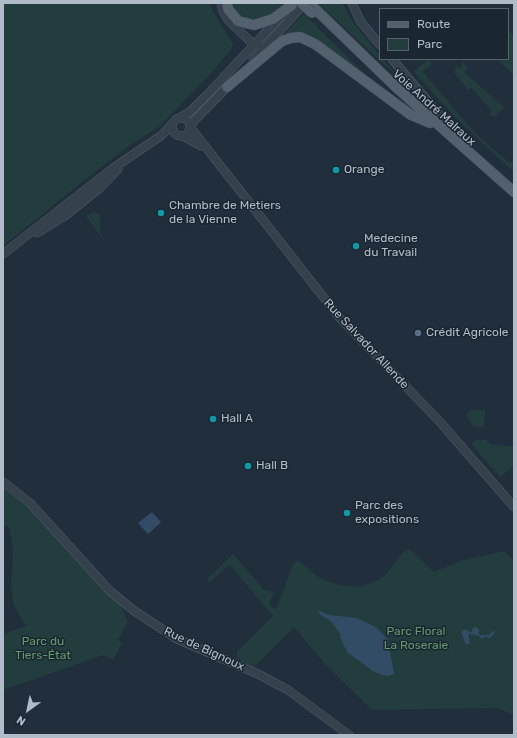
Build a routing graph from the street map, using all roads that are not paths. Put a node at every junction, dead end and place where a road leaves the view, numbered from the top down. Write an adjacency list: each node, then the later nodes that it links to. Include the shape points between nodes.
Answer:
1 (221, 3): 8 (street, via 229,20)
2 (227, 3): 5 (main road, via 228,9 238,21 254,25 273,19)
3 (304, 3): 6 (main road, Voie André Malraux, bridge); 9 (street)
4 (352, 3): 7 (street, via 361,22)
5 (292, 4): 8 (street)
6 (312, 8): 14 (main road, Voie André Malraux); 20 (main road, Voie André Malraux)
7 (379, 44)
8 (254, 45): 9 (street); 13 (street, via 194,108)
9 (266, 46): 11 (street)
10 (393, 60): 20 (street)
11 (227, 87): 12 (street); 14 (main road, via 282,41 300,37 315,44 411,115)
12 (198, 116): 16 (street); 21 (street, Rue Salvador Allende, via 199,134)
13 (181, 117): 15 (street, via 175,119); 16 (street, via 187,119)
14 (430, 123): 23 (main road, Voie André Malraux)
15 (172, 124): 17 (street, via 172,130); 18 (street)
16 (190, 126): 17 (street, via 187,134); 21 (street, Rue Salvador Allende)
17 (180, 135): 18 (street); 21 (street, Rue Salvador Allende, via 200,146)
18 (151, 142): 19 (street)
19 (130, 156): 24 (street); 24 (street, via 104,184)
20 (475, 157): 22 (main road, Voie André Malraux)
21 (226, 174): 28 (street, Rue Salvador Allende, via 339,317 437,418)
22 (514, 192)
23 (514, 198)
24 (71, 206): 25 (street); 26 (street, via 51,225)
25 (3, 254)
26 (3, 258)
27 (3, 482): 29 (street, Rue de Bignoux, via 30,503 110,591 137,614 177,639 278,684 298,696)
28 (514, 507)
29 (348, 735)

